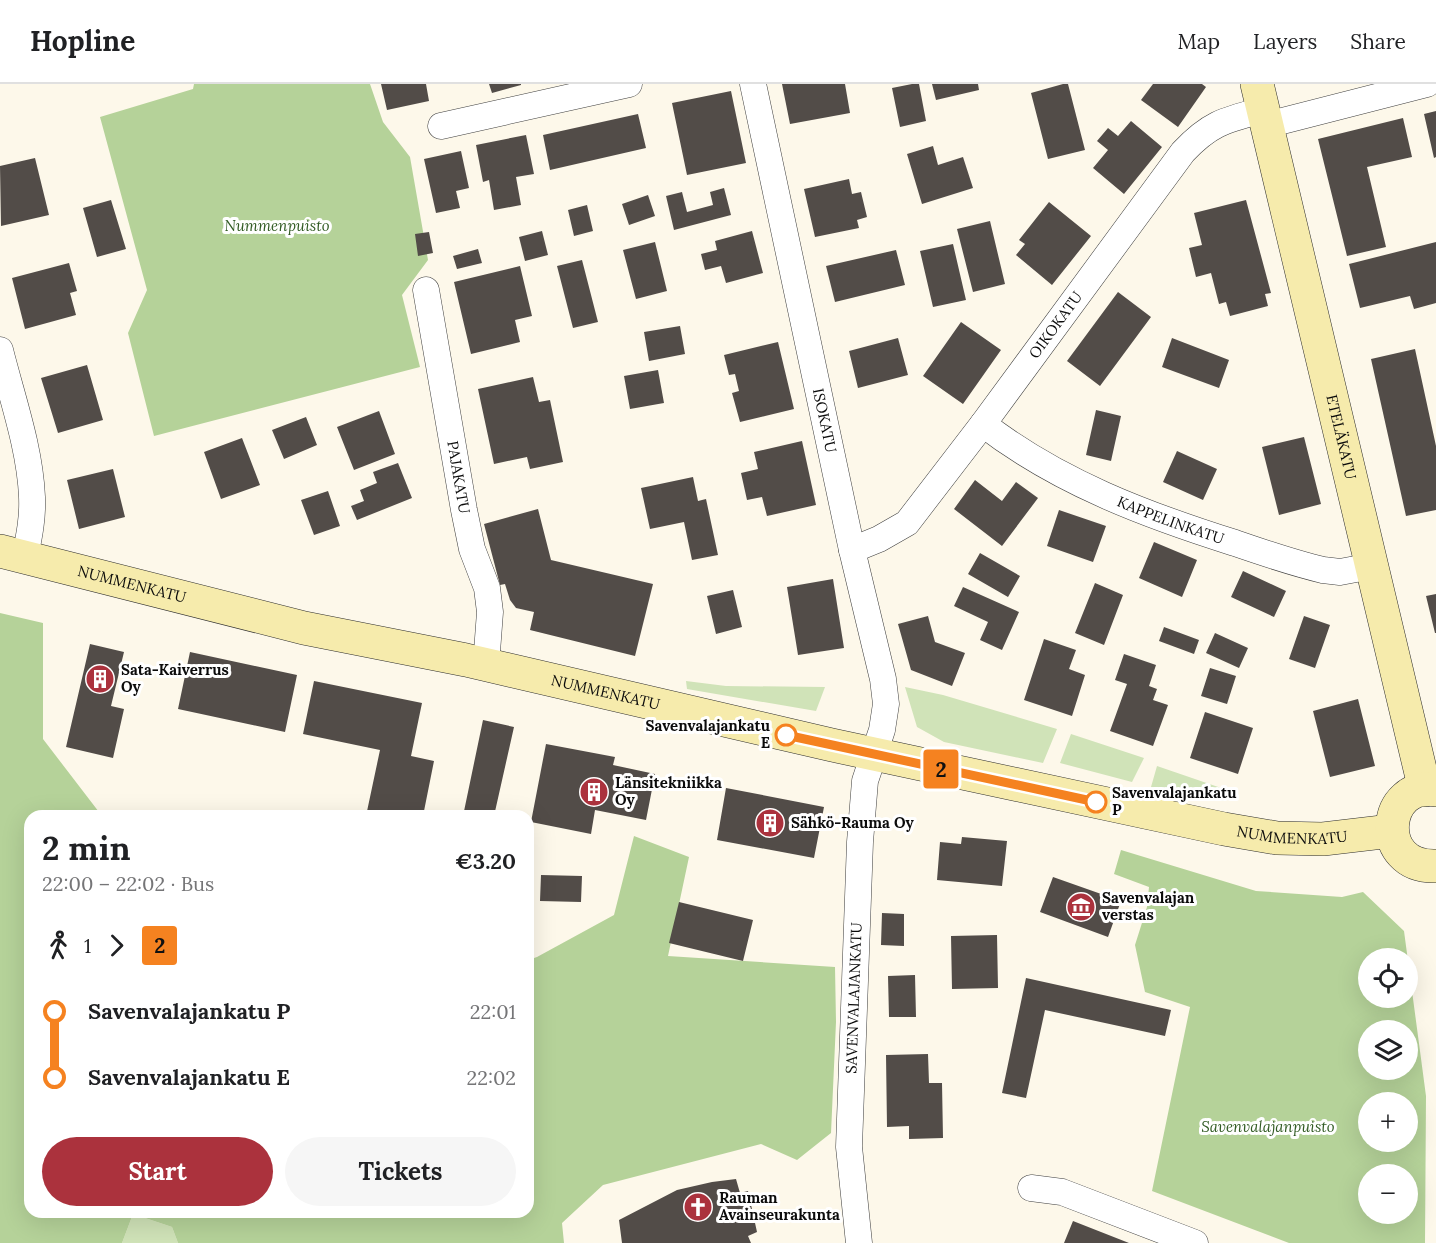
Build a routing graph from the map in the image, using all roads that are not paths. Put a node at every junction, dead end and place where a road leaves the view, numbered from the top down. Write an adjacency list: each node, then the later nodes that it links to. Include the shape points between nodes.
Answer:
1 (629, 84): 5 (street)
2 (753, 84): 9 (street, ISOKATU)
3 (1427, 84): 4 (street, OIKOKATU)
4 (1262, 106): 8 (street, OIKOKATU, via 1214,124 1183,152); 11 (main road, ETELÄKATU)
5 (441, 126)
6 (426, 290): 12 (street, PAJAKATU, via 464,510 472,549 487,588 490,612)
7 (0, 350): 10 (street, via 32,496 31,525)
8 (983, 424): 9 (street, OIKOKATU, via 907,523); 11 (street, KAPPELINKATU, via 1012,447 1087,488 1183,527 1323,570 1340,572)
9 (852, 550): 13 (street, ISOKATU, via 886,704)
10 (12, 554): 12 (main road, NUMMENKATU, via 304,628)
11 (1372, 566): 14 (main road, ETELÄKATU)
12 (486, 665): 13 (main road, NUMMENKATU)
13 (873, 754): 15 (main road, NUMMENKATU, via 1277,838 1323,839); 18 (street, SAVENVALAJANKATU, via 864,781 860,842 849,1147)
14 (1430, 790): 15 (main road, via 1405,798 1393,817)
15 (1391, 831): 16 (main road, via 1404,856 1415,863)
16 (1436, 866)
17 (1031, 1188): 19 (street, via 1062,1192)
18 (859, 1243)
19 (1195, 1243)

